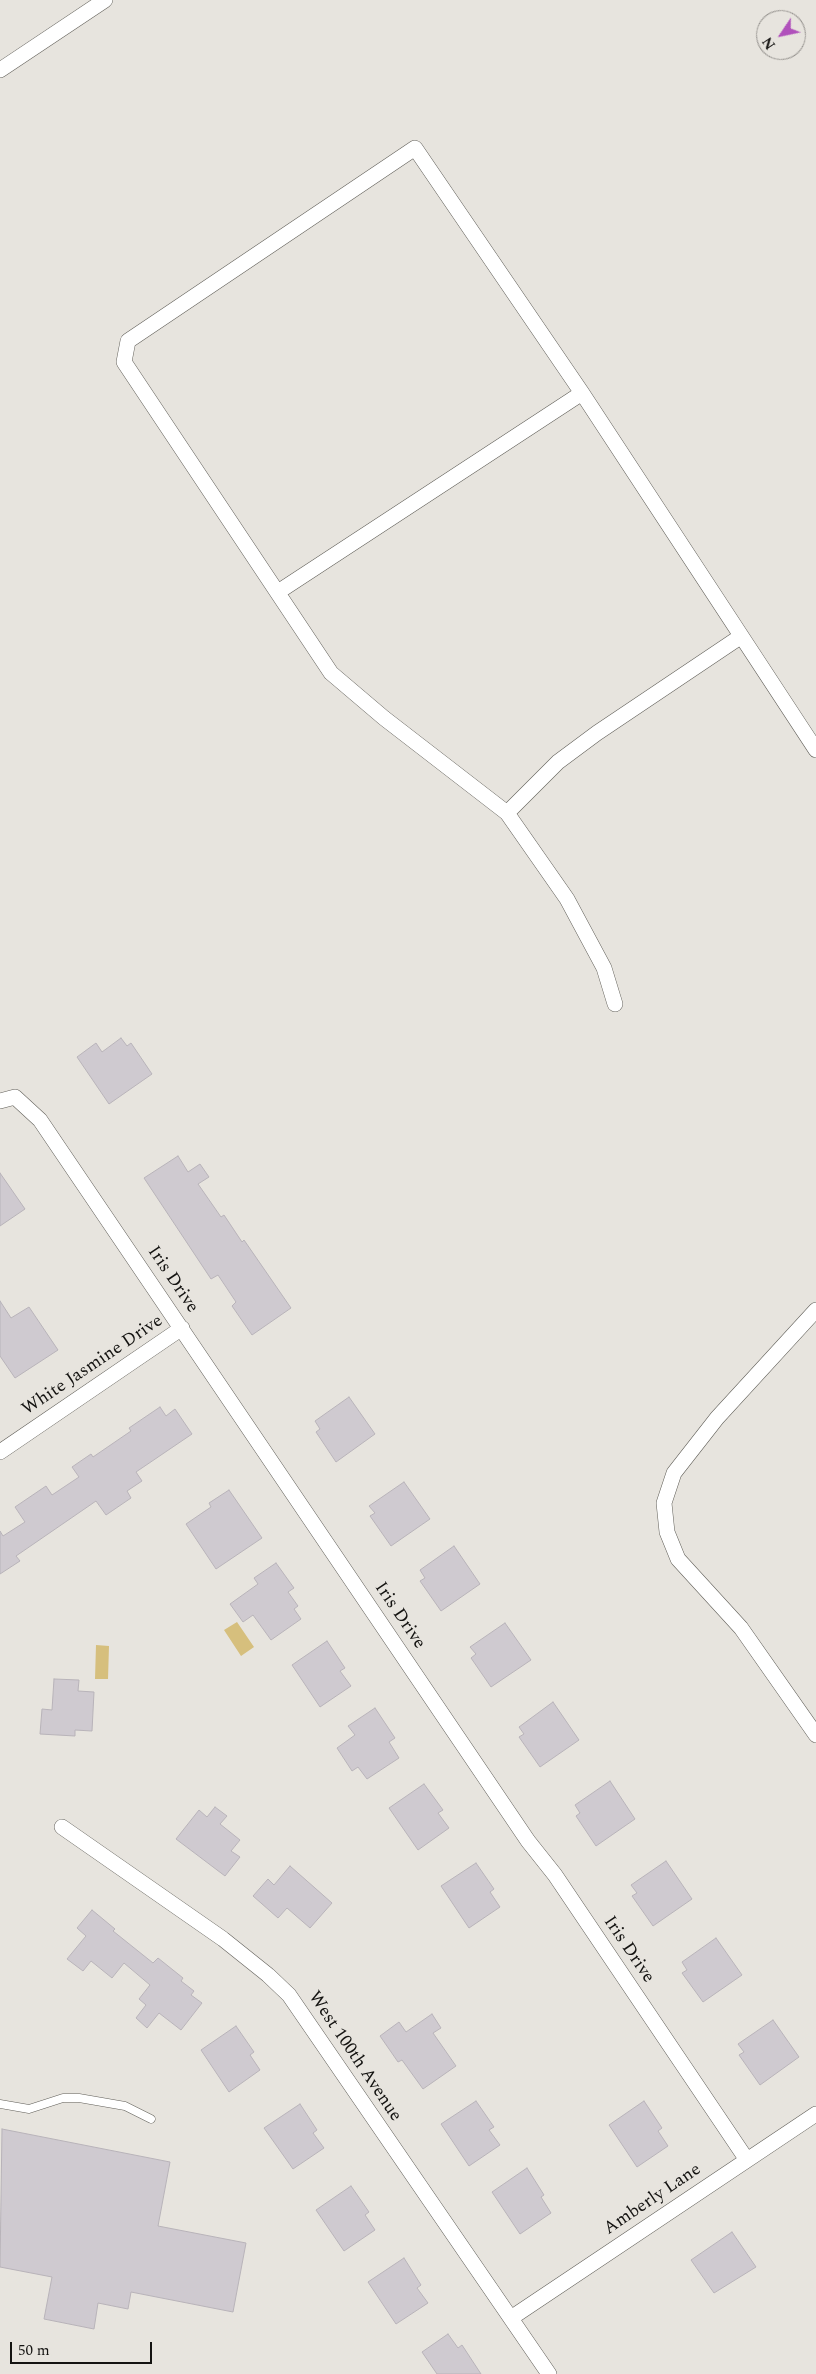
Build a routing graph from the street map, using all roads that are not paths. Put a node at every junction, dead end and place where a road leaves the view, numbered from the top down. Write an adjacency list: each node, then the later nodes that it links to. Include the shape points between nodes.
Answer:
1 (105, 0): 2 (street)
2 (0, 70)
3 (582, 393): 4 (street); 4 (street, via 416,148 128,341 124,362); 5 (street)
4 (278, 592): 7 (street, via 331,672 384,718)
5 (740, 636): 6 (street); 7 (street, via 558,762)
6 (816, 750)
7 (507, 813): 8 (street, via 566,899 604,968)
8 (615, 1004)
9 (0, 1101): 11 (street, Iris Drive, via 15,1097 40,1120)
10 (816, 1310): 13 (street, via 717,1418 674,1473 664,1502 667,1532 678,1558 741,1628)
11 (182, 1328): 12 (street, White Jasmine Drive); 18 (street, Iris Drive)
12 (0, 1452)
13 (816, 1735)
14 (62, 1827): 19 (street, West 100th Avenue, via 223,1939 289,1995)
15 (0, 2104): 17 (lane, via 29,2109 63,2098 79,2098 126,2106)
16 (816, 2114): 18 (street, Amberly Lane)
17 (152, 2119)
18 (747, 2160): 19 (street, Amberly Lane)
19 (511, 2318): 20 (street, West 100th Avenue)
20 (549, 2374)

